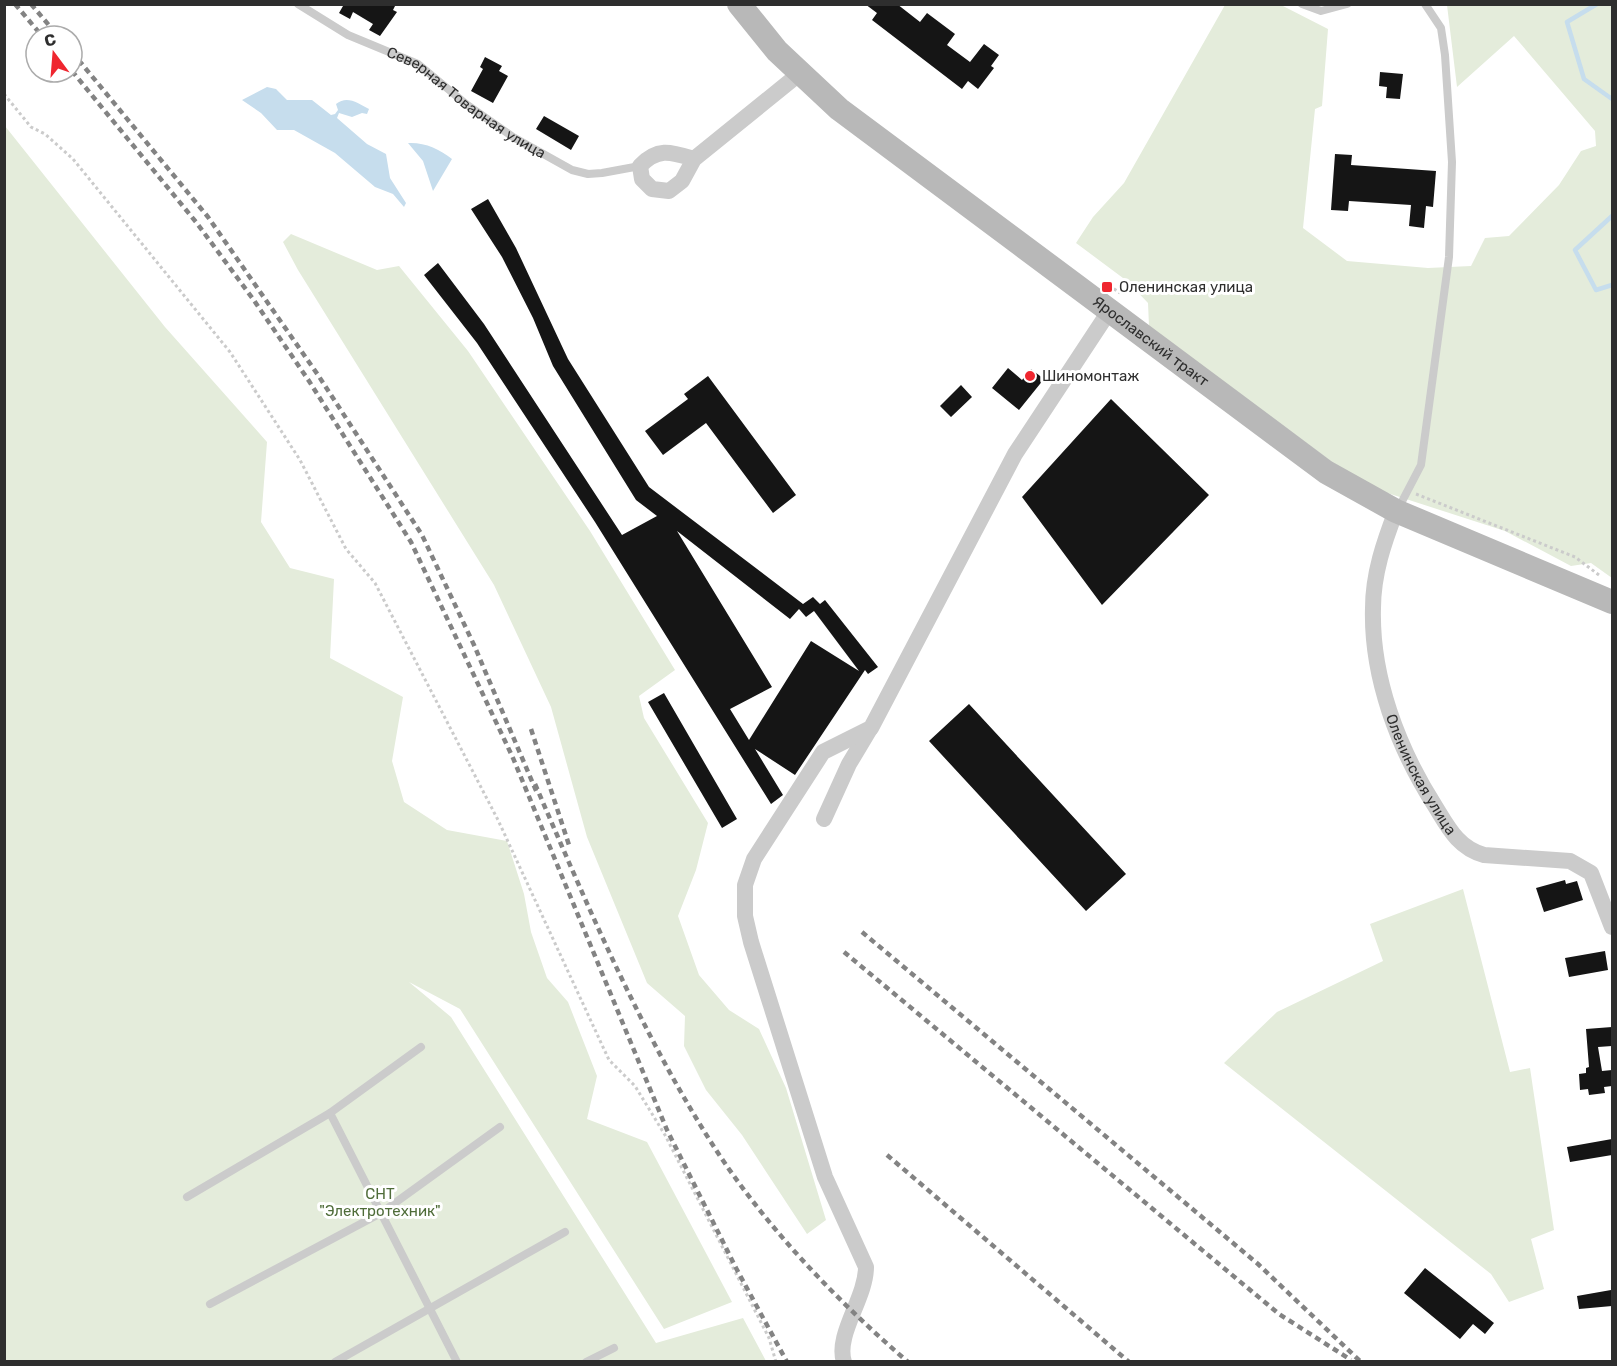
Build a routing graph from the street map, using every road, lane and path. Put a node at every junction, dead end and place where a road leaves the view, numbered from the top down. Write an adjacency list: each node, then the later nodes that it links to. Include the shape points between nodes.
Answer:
1 (298, 4): 9 (lane, Северная Товарная улица, via 348,35 418,64 475,111 572,170 588,174)
2 (739, 4): 6 (street, Ярославский тракт)
3 (1302, 4): 4 (lane, via 1321,11)
4 (1347, 4)
5 (1425, 4): 12 (lane, via 1440,28 1445,55 1452,162 1449,245 1421,465)
6 (799, 74): 8 (street); 11 (street, Ярославский тракт, via 871,134)
7 (4, 94): 30 (path, via 31,127 73,159 230,352 300,460 346,549 375,583 498,820 609,1060 635,1086 665,1136 769,1338)
8 (694, 159): 9 (street, Северная Товарная улица, via 668,152 650,156); 9 (street, via 682,181 669,191 652,189 642,179)
9 (640, 166)
10 (1097, 280): 11 (path, via 1106,282)
11 (1116, 303): 12 (street, Ярославский тракт, via 1326,472); 15 (street, via 1015,454)
12 (1402, 501): 13 (path, via 1575,557); 14 (street, Ярославский тракт); 17 (street, Оленинская улица, via 1376,574 1373,608 1384,693 1412,767 1459,843 1484,855 1580,865 1591,873)
13 (1603, 578)
14 (1612, 602)
15 (871, 728): 16 (street); 31 (street, via 823,753 754,859 745,885 745,916 751,942 825,1177 866,1267 866,1283 841,1347)
16 (824, 819)
17 (1612, 927)
18 (421, 1047): 19 (lane)
19 (330, 1113): 21 (lane); 22 (lane)
20 (500, 1127): 22 (lane)
21 (187, 1197)
22 (381, 1213): 24 (lane); 25 (lane)
23 (565, 1232): 25 (lane)
24 (210, 1304)
25 (429, 1307): 27 (lane, via 417,1318); 28 (lane)
26 (614, 1348): 29 (lane)
27 (335, 1362)
28 (457, 1362)
29 (586, 1362)
30 (776, 1362)
31 (844, 1362)

